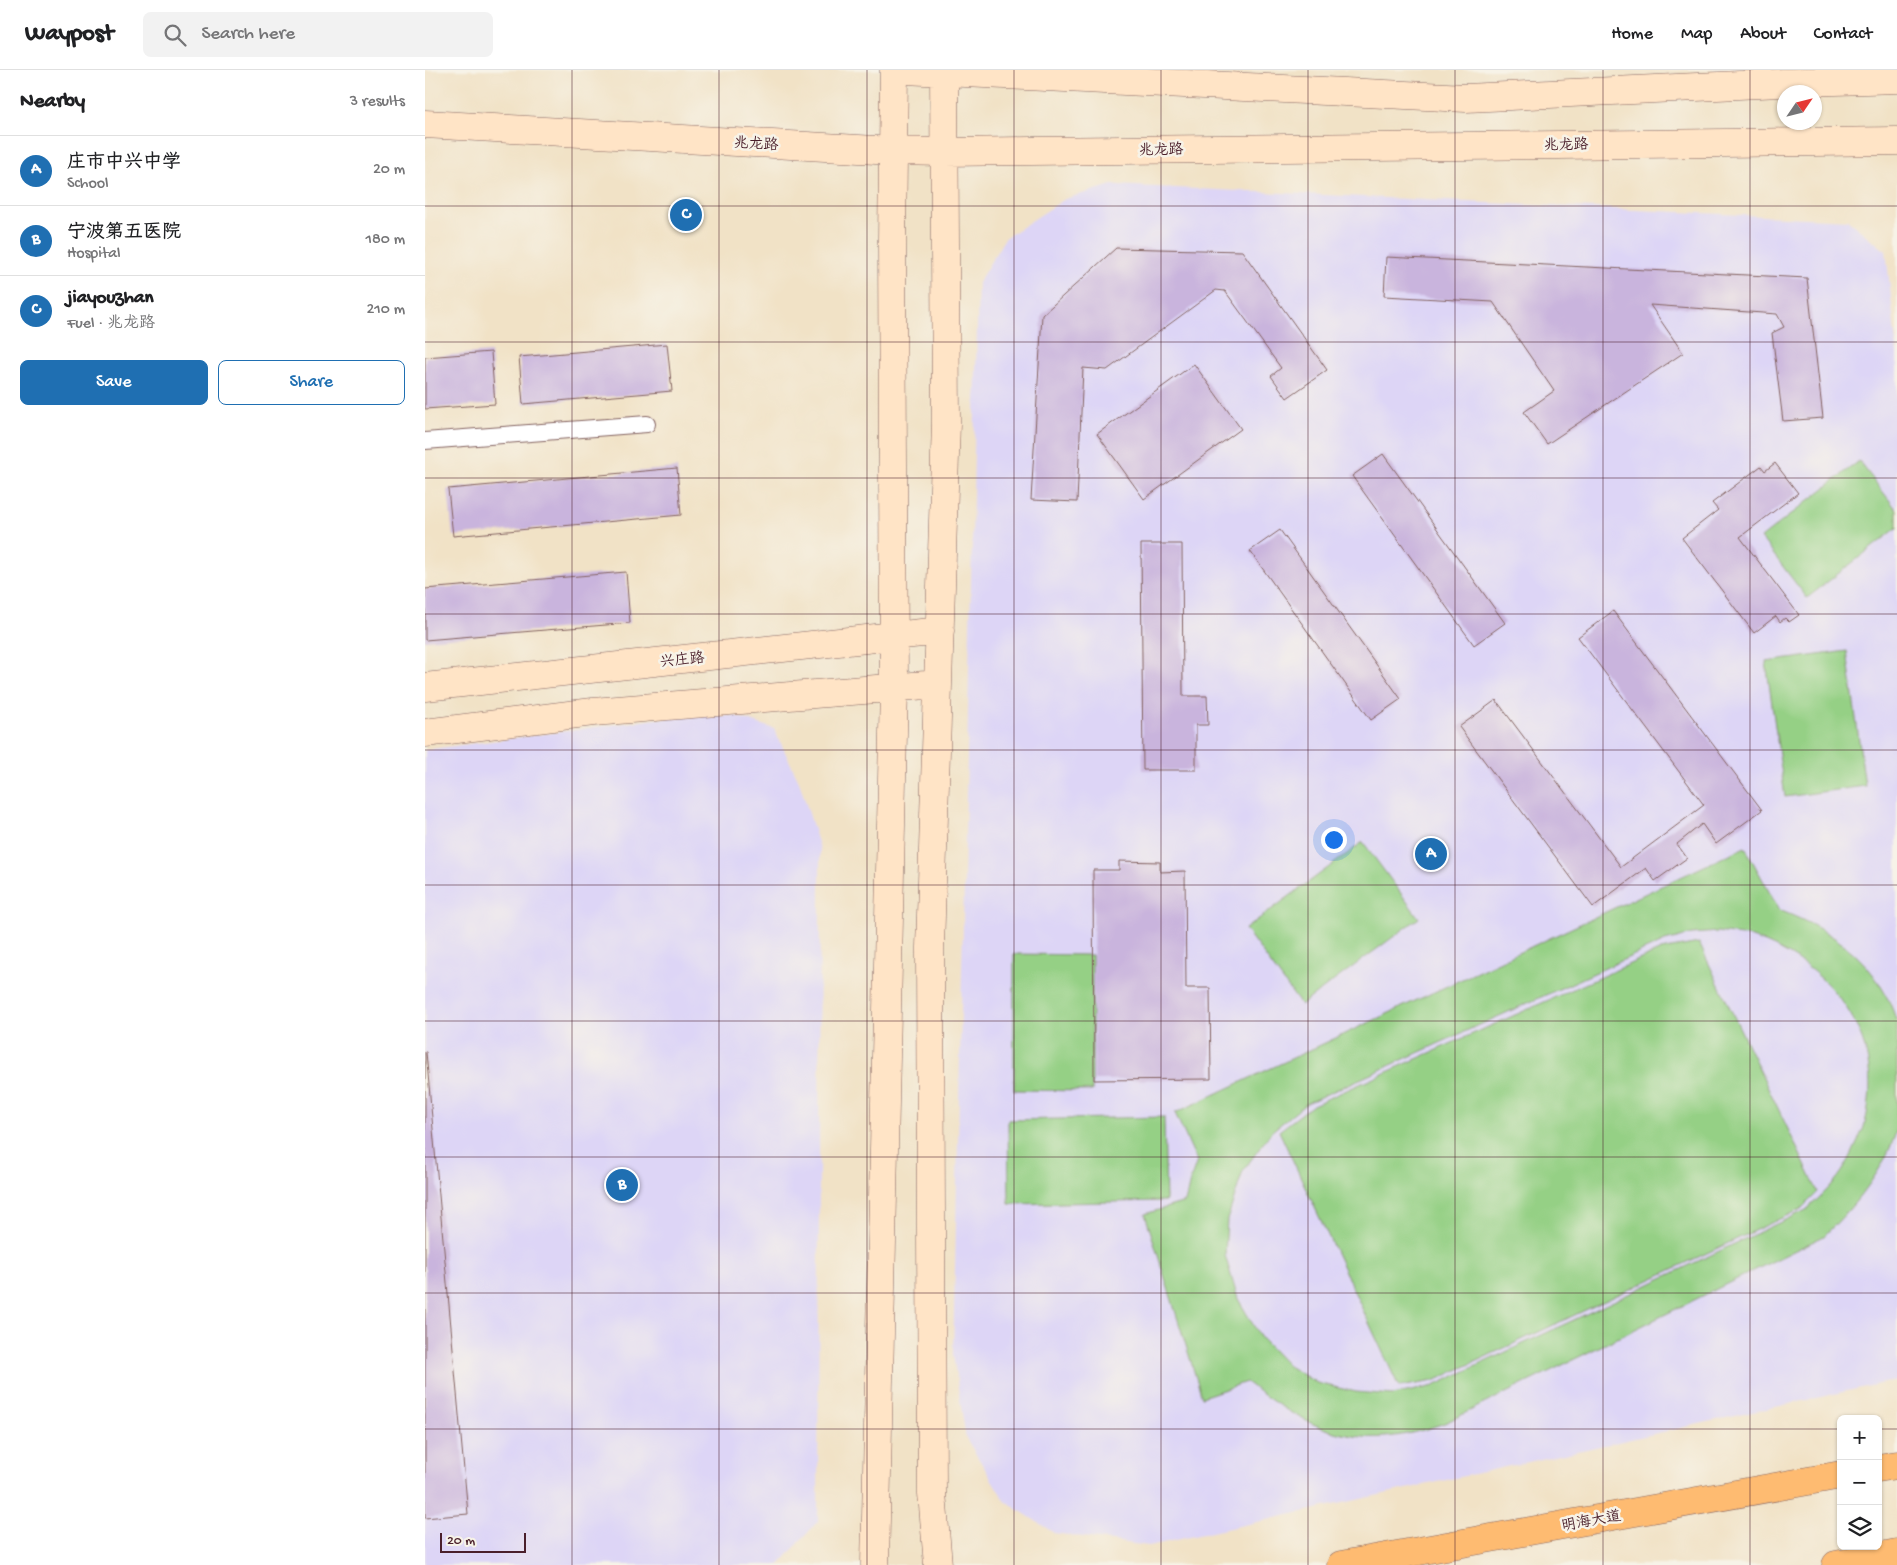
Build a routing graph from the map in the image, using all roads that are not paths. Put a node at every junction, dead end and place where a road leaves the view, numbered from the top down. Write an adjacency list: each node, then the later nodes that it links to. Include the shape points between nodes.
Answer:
1 (894, 70): 7 (street)
2 (905, 70): 3 (street)
3 (944, 71): 4 (street, via 1467,98); 8 (street)
4 (1897, 79)
5 (425, 124): 7 (street, 兆龙路)
6 (1897, 141): 8 (street, 兆龙路)
7 (893, 151): 8 (street, 兆龙路); 12 (street)
8 (945, 152): 11 (street, via 946,422)
9 (647, 424): 10 (lane)
10 (425, 441)
11 (940, 631): 12 (street, 兴庄路); 13 (street)
12 (894, 636): 14 (street, 兴庄路); 15 (street)
13 (938, 684): 15 (street); 22 (street, via 930,948 932,1483)
14 (425, 687)
15 (894, 687): 16 (street, via 593,712); 21 (street)
16 (425, 733)
17 (1897, 1465): 18 (main road)
18 (1882, 1467)
19 (1837, 1476): 23 (main road, 明海大道)
20 (1897, 1553): 24 (main road)
21 (875, 1565)
22 (938, 1565)
23 (1341, 1565)
24 (1836, 1565)

